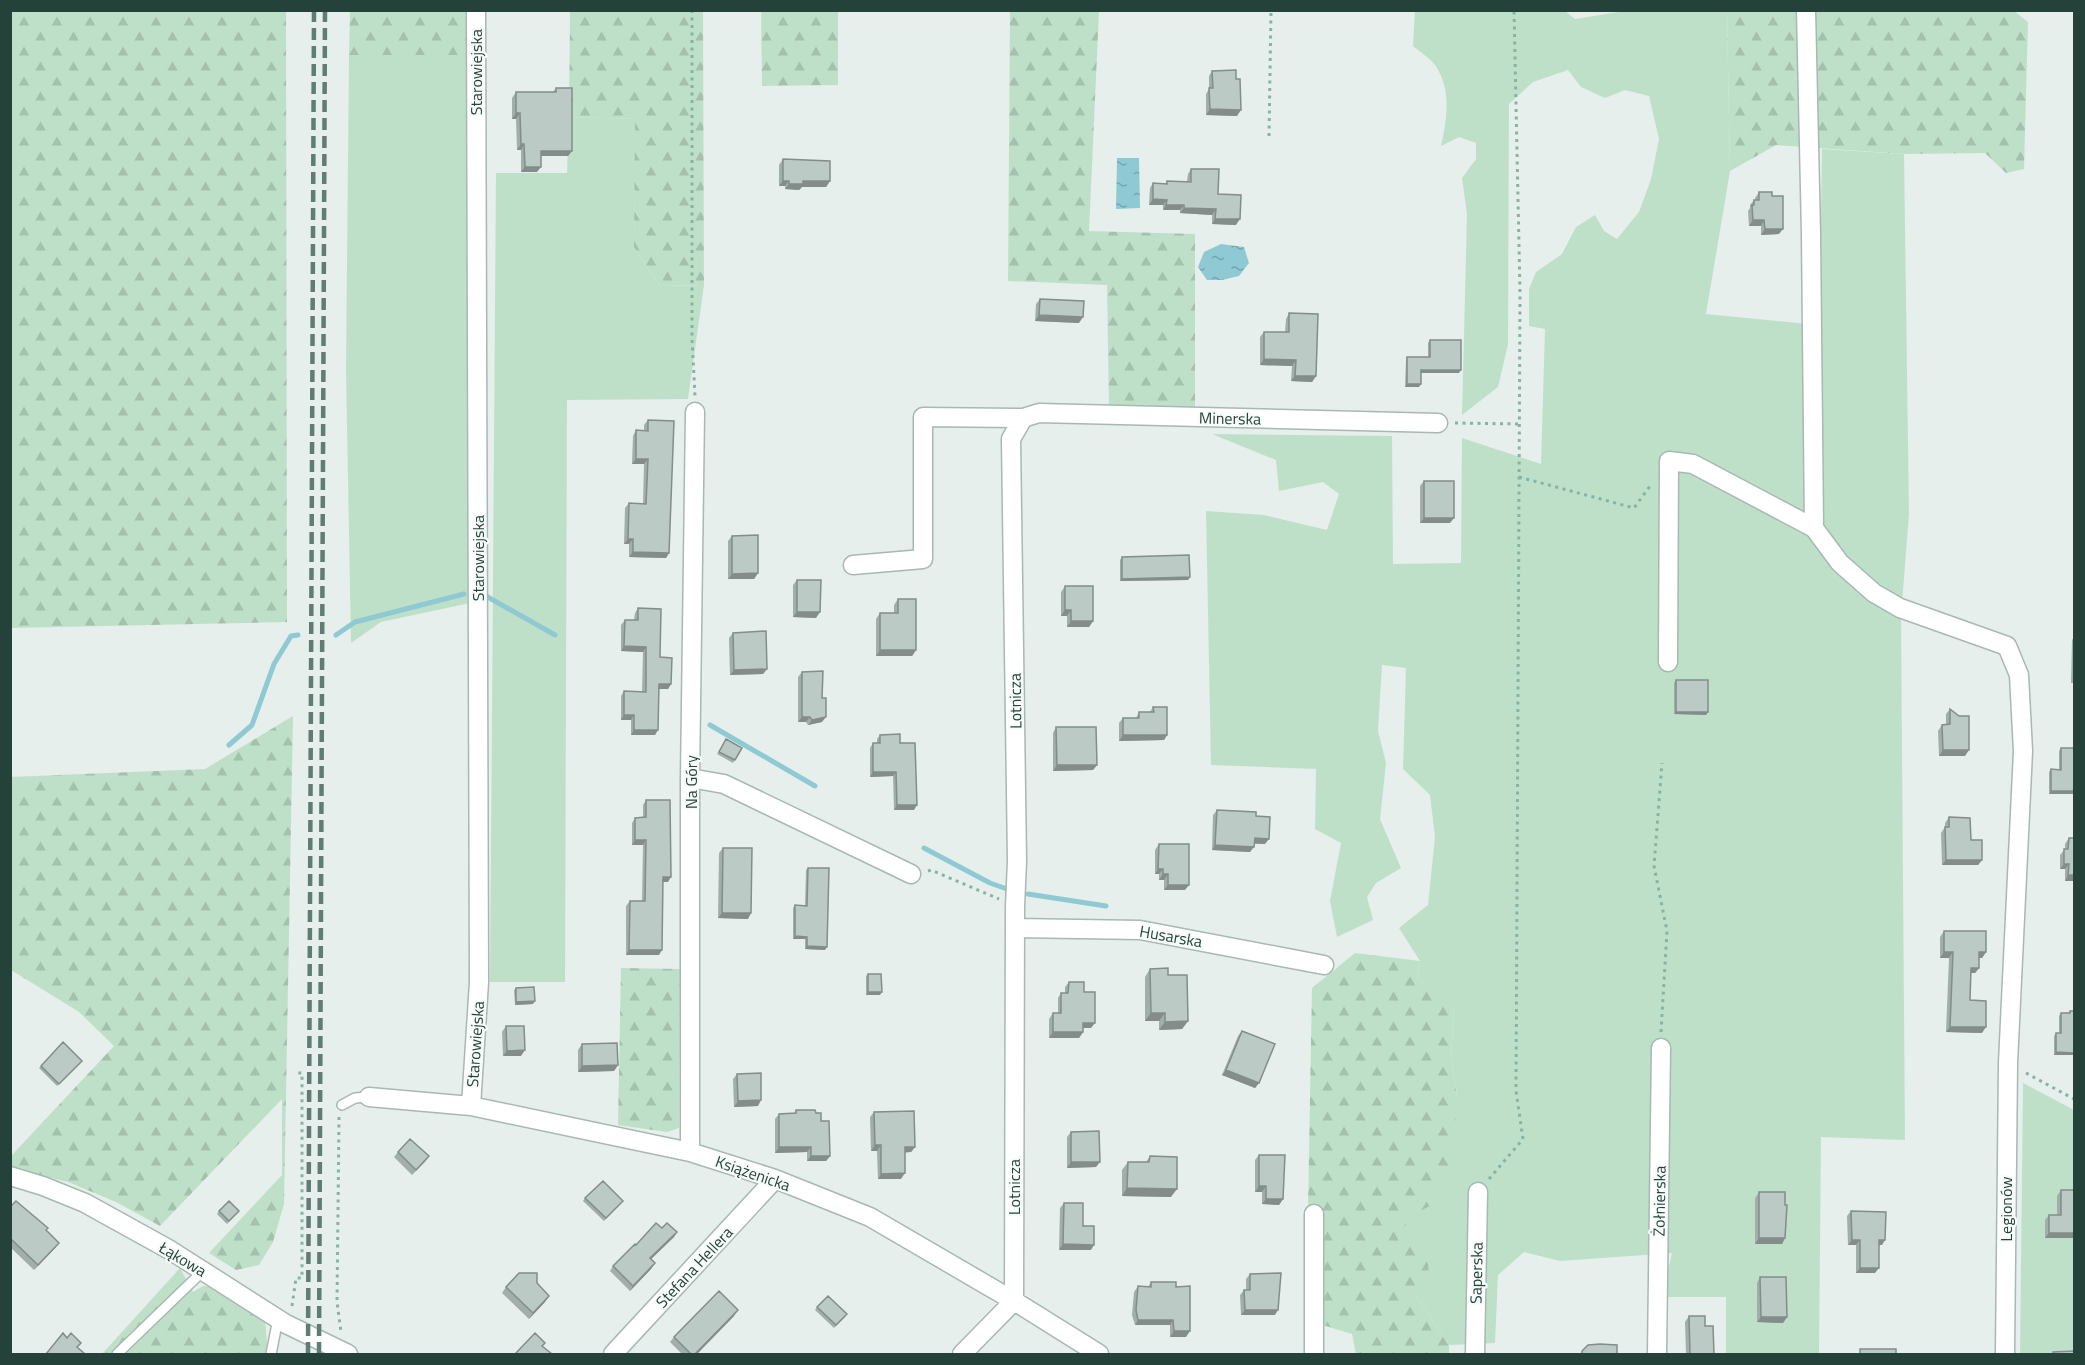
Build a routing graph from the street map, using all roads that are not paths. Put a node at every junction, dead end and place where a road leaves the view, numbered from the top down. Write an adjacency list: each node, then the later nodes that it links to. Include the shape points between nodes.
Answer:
1 (476, 10): 16 (street, Starowiejska, via 479,982)
2 (1806, 10): 6 (street)
3 (695, 412): 9 (street, Na Góry)
4 (1023, 418): 5 (street, Minerska, via 1039,413); 7 (street, via 923,417 923,559); 11 (street, Lotnicza, via 1011,439)
5 (1438, 423)
6 (1814, 528): 8 (street, via 1693,464 1669,461); 35 (street, Legionów, via 1840,563 1874,593 1900,608 2007,646 2019,675 2023,751 2008,1064)
7 (853, 565)
8 (1668, 662)
9 (690, 778): 10 (street, via 724,784); 17 (street, Na Góry)
10 (912, 874)
11 (1015, 928): 12 (street, Husarska, via 1140,930); 23 (street, Lotnicza)
12 (1324, 965)
13 (1660, 1048): 34 (street, Żołnierska)
14 (369, 1097): 15 (lane, via 355,1098); 16 (street, Książenicka)
15 (342, 1105)
16 (471, 1106): 17 (street, Książenicka)
17 (690, 1152): 19 (street, Książenicka)
18 (10, 1176): 22 (street, Łąkowa, via 85,1203)
19 (774, 1179): 23 (street, Książenicka, via 870,1218); 29 (street, Stefana Hellera)
20 (1478, 1192): 33 (street, Saperska)
21 (1314, 1214): 32 (street)
22 (203, 1271): 24 (street, Łąkowa); 27 (lane)
23 (1014, 1301): 30 (street); 31 (street, Książenicka)
24 (285, 1315): 25 (street, Łąkowa); 26 (lane)
25 (345, 1347)
26 (272, 1350): 28 (lane)
27 (117, 1354)
28 (263, 1354)
29 (613, 1354)
30 (962, 1354)
31 (1098, 1354)
32 (1314, 1354)
33 (1475, 1354)
34 (1657, 1354)
35 (2005, 1354)

